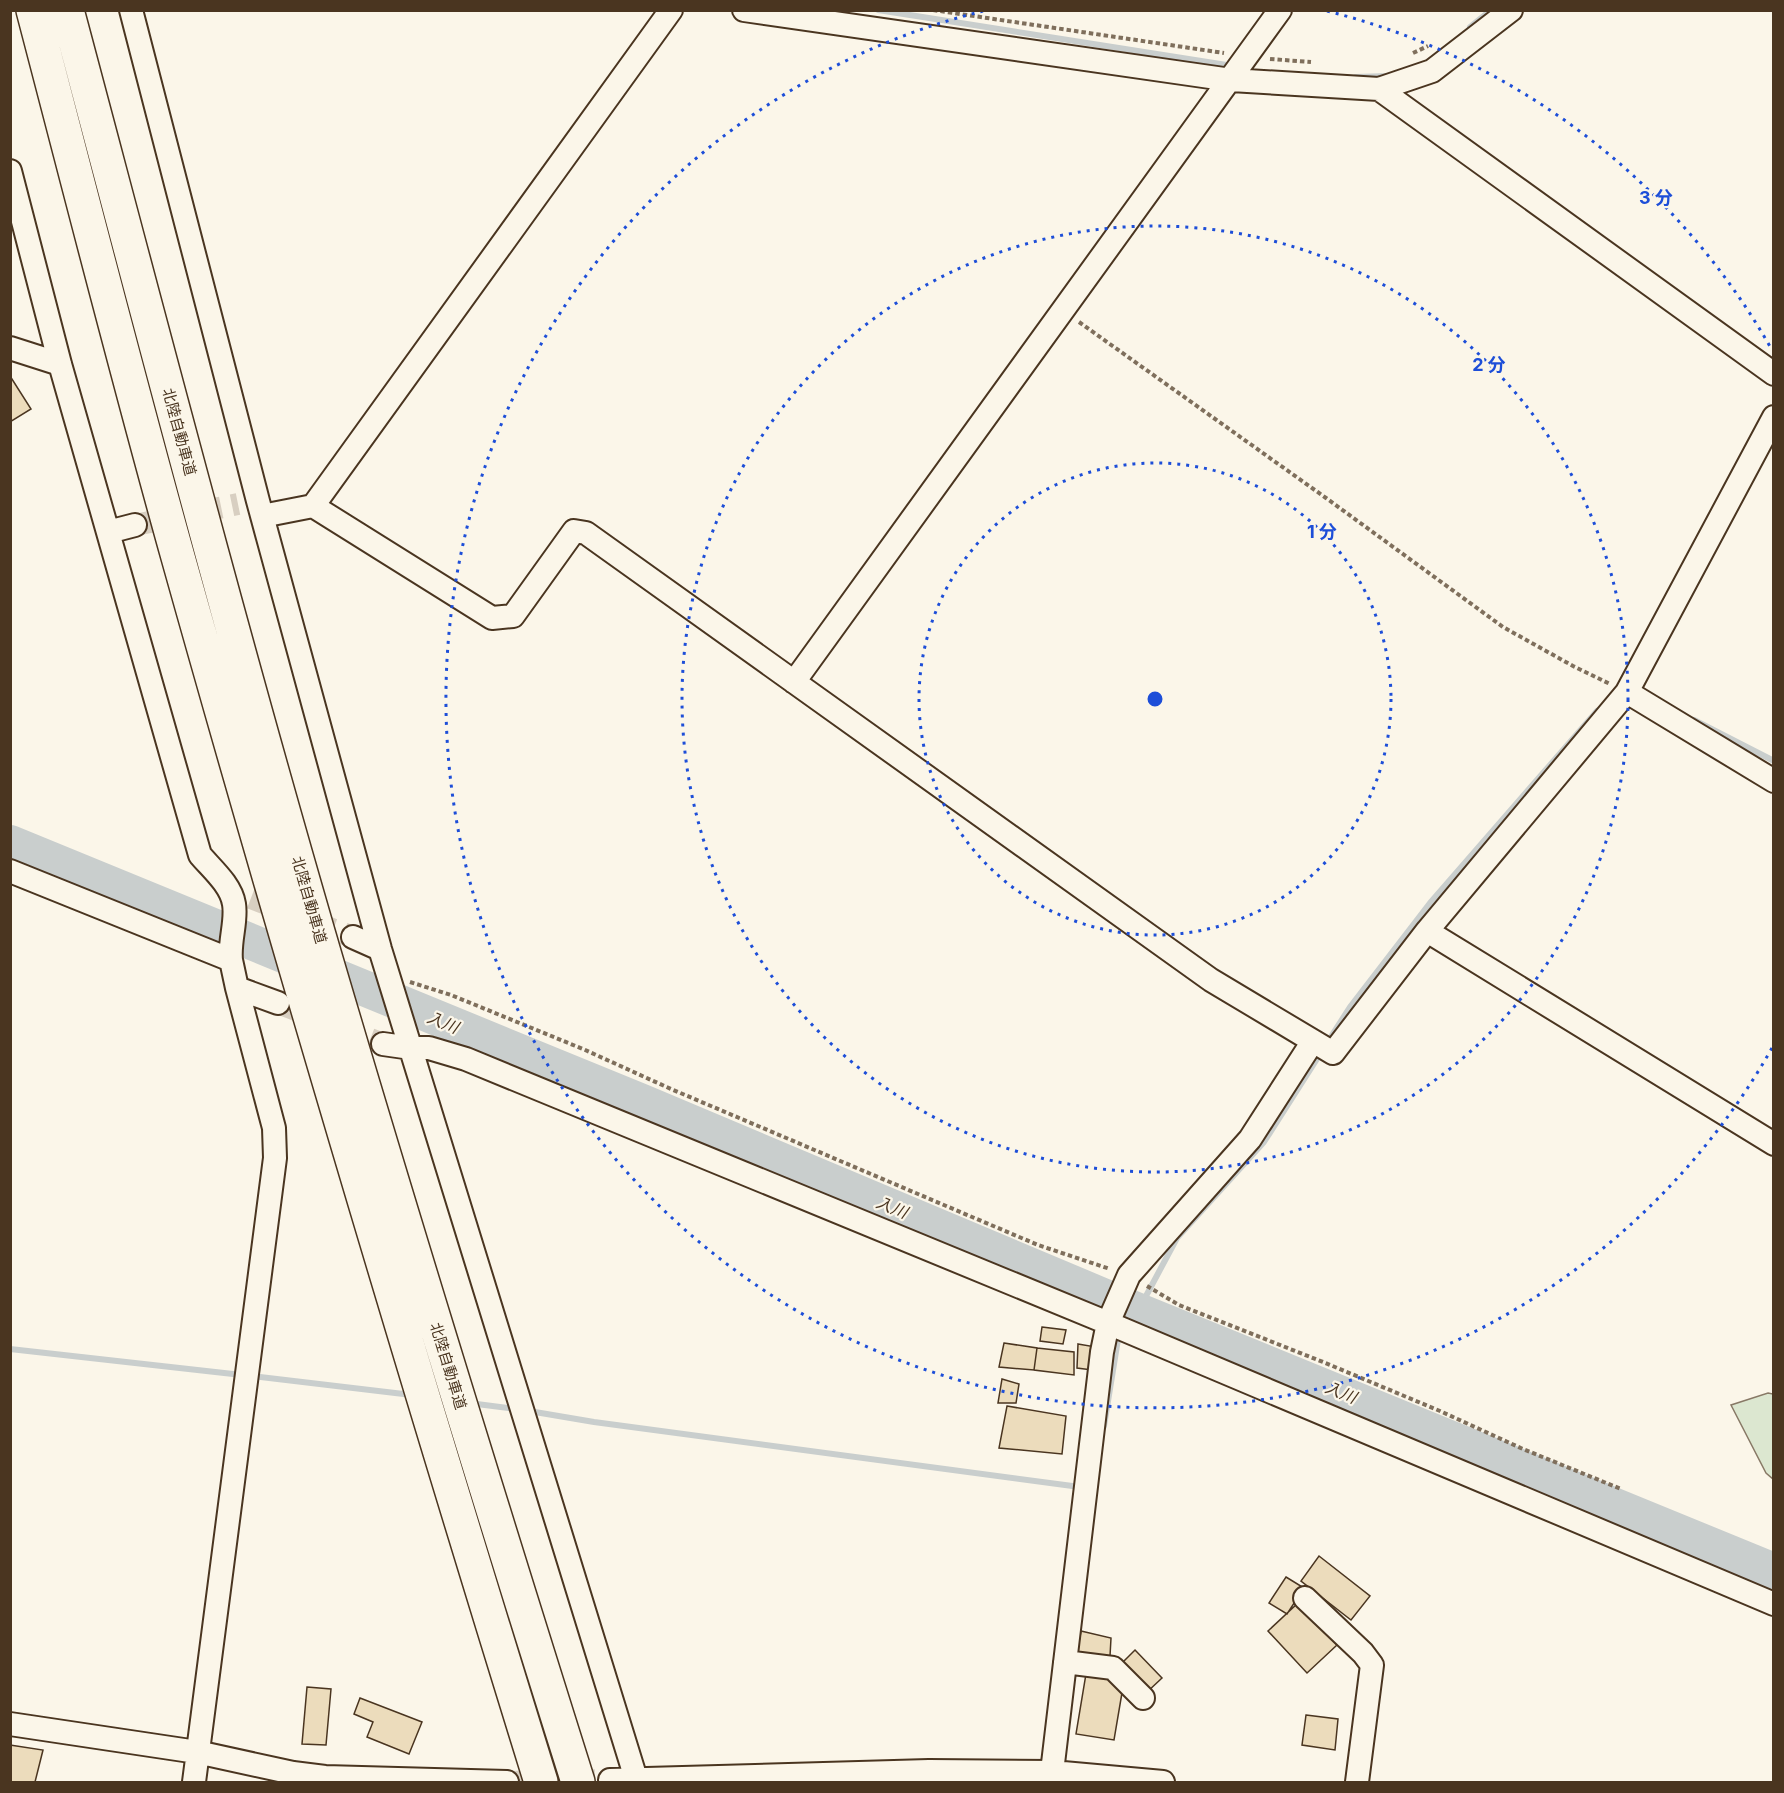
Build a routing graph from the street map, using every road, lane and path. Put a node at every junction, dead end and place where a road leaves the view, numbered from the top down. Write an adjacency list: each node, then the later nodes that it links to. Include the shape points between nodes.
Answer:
1 (33, 10): 35 (highway, via 173,540 282,925)
2 (67, 10): 56 (highway, 北陸自動車道, via 205,531 318,933 448,1370)
3 (131, 10): 22 (street)
4 (670, 10): 21 (street)
5 (744, 10): 13 (street)
6 (933, 10): 10 (path)
7 (1280, 10): 10 (street)
8 (1511, 10): 14 (street, via 1432,71)
9 (1436, 42): 11 (path)
10 (1246, 57): 12 (path); 13 (street)
11 (1405, 58)
12 (1315, 62)
13 (1231, 80): 14 (street); 16 (street)
14 (1379, 89): 19 (street)
15 (10, 171): 18 (street)
16 (1064, 311): 25 (street); 26 (path, via 1503,627)
17 (10, 348): 18 (street)
18 (60, 363): 24 (street)
19 (1773, 374)
20 (1773, 417): 26 (street)
21 (314, 506): 22 (street); 25 (street, via 492,618 513,616 574,531 586,533)
22 (252, 507): 31 (street)
23 (135, 525): 24 (street)
24 (108, 532): 32 (street, via 200,855 240,895 235,905)
25 (794, 682): 37 (street, via 1211,980)
26 (1627, 692): 27 (street); 29 (street)
27 (1773, 781)
28 (10, 871): 32 (street)
29 (1427, 931): 37 (street, via 1333,1053); 39 (street)
30 (353, 937): 31 (street)
31 (380, 949): 33 (street)
32 (231, 960): 34 (street)
33 (389, 975): 36 (street); 40 (path, via 451,995 1038,1245)
34 (237, 988): 35 (street); 48 (street, via 274,1128 275,1158)
35 (292, 1005): 55 (highway, via 415,1375)
36 (408, 1038): 38 (street); 41 (street); 52 (street)
37 (1313, 1041): 40 (street, via 1250,1139)
38 (383, 1044)
39 (1773, 1144)
40 (1127, 1279): 41 (street); 42 (path, via 1179,1305)
41 (1108, 1323): 44 (street); 45 (street)
42 (1622, 1489)
43 (1305, 1598): 58 (street, via 1372,1665)
44 (1773, 1604)
45 (1065, 1662): 46 (street, via 1113,1668); 49 (street)
46 (1143, 1698)
47 (10, 1724): 48 (street)
48 (197, 1752): 53 (street); 54 (street, via 293,1773 340,1778)
49 (1052, 1772): 50 (street); 57 (street)
50 (928, 1777): 52 (street)
51 (610, 1780): 52 (street)
52 (636, 1781)
53 (194, 1782)
54 (507, 1782)
55 (541, 1782)
56 (578, 1782)
57 (1163, 1782)
58 (1357, 1782)

